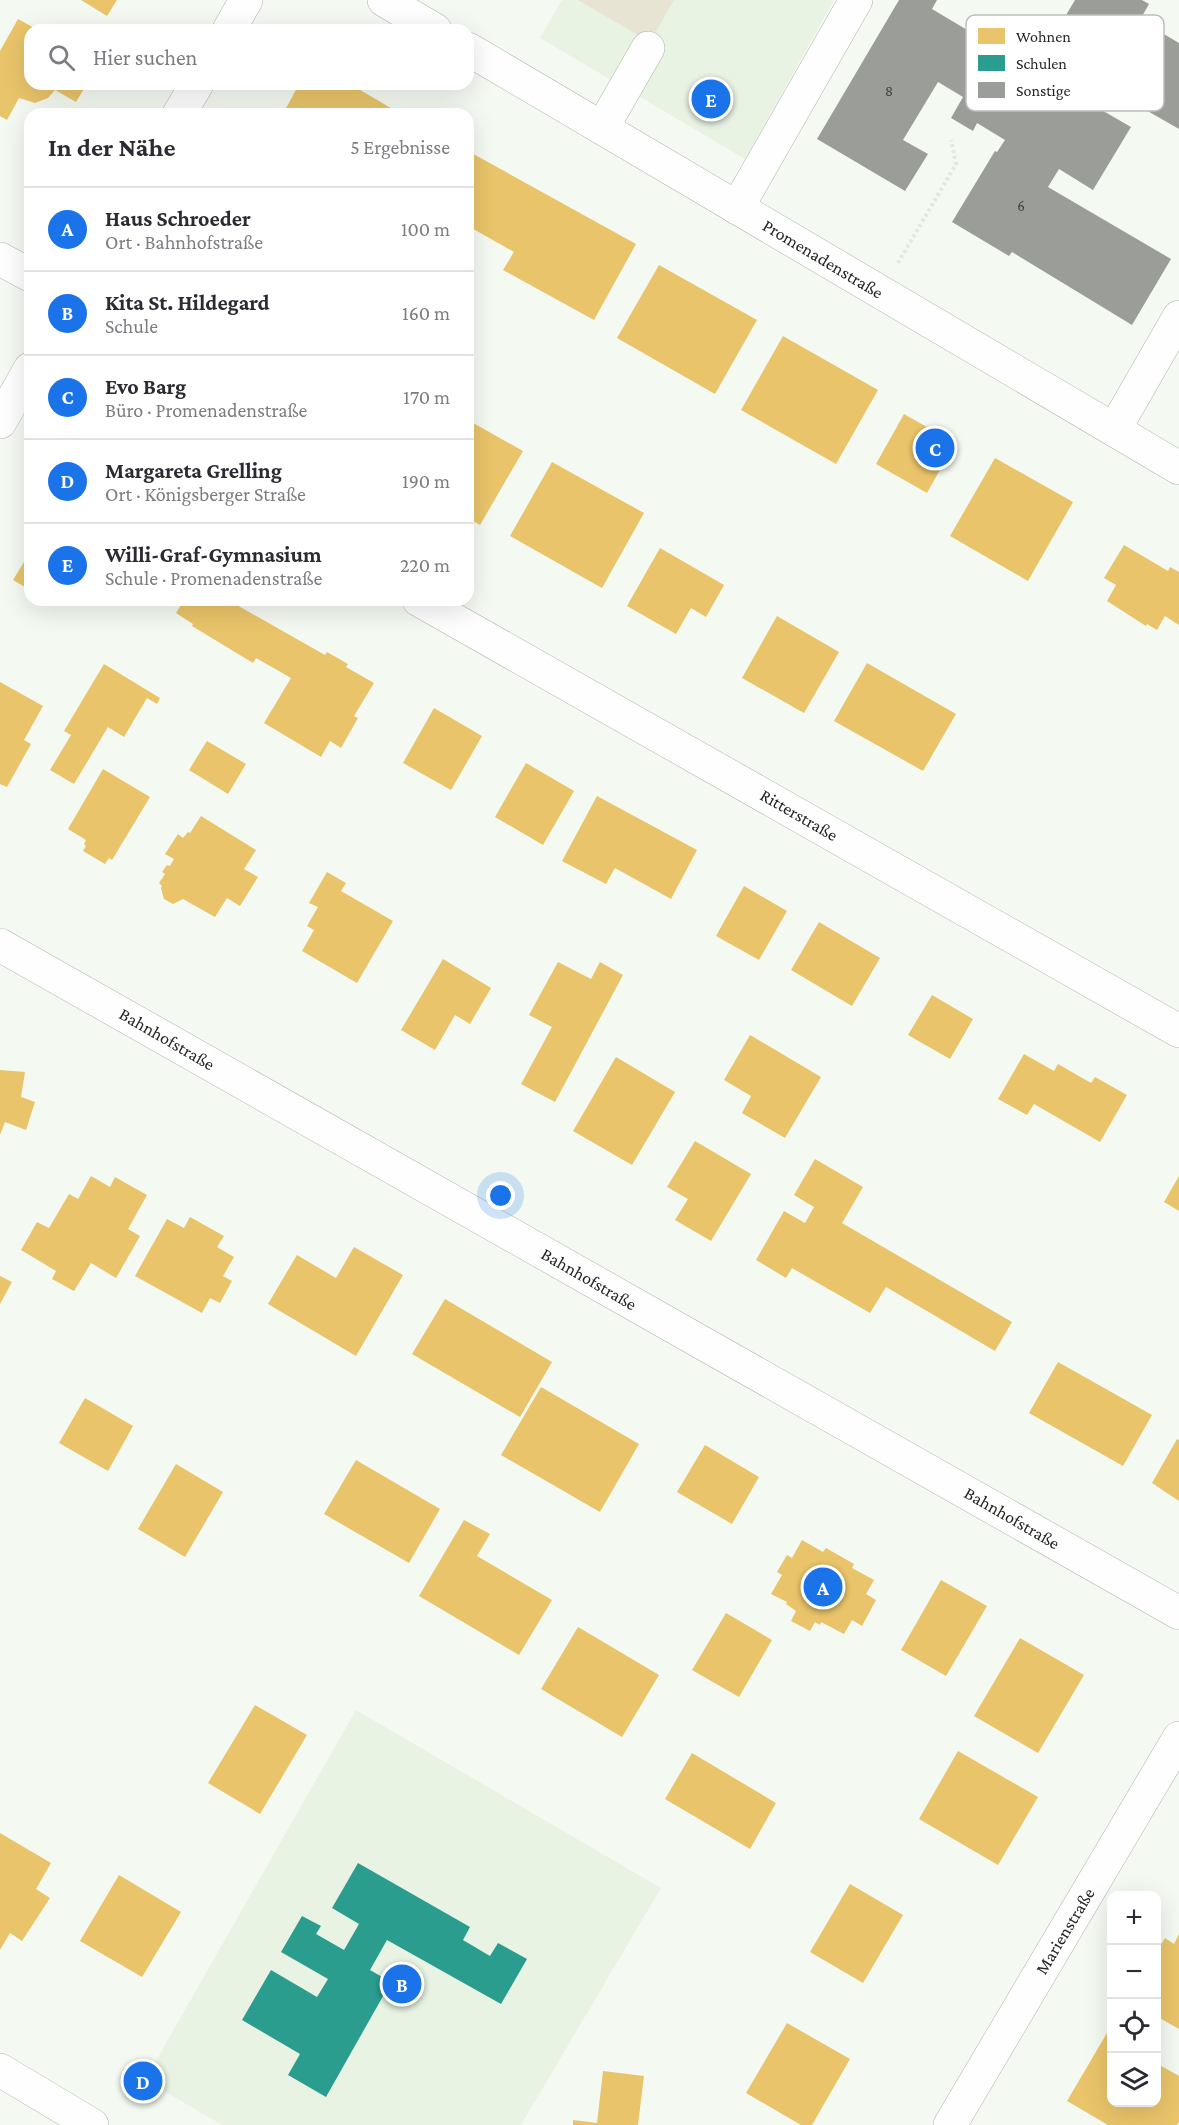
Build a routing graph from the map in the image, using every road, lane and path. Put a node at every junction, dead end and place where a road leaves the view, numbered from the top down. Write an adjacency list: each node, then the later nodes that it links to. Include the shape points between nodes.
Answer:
1 (246, 0): 4 (street)
2 (384, 0): 5 (street)
3 (856, 0): 12 (street)
4 (232, 24)
5 (425, 24)
6 (648, 48): 10 (street)
7 (474, 53): 10 (street, Promenadenstraße)
8 (193, 90): 9 (street)
9 (183, 108)
10 (602, 128): 12 (street, Promenadenstraße)
11 (951, 140): 15 (path, via 956,164)
12 (737, 208): 15 (street, Promenadenstraße)
13 (0, 259): 14 (street)
14 (24, 272)
15 (881, 292): 19 (street, Promenadenstraße)
16 (1179, 317): 19 (street)
17 (24, 382): 18 (street)
18 (0, 422)
19 (1114, 430): 20 (street, Promenadenstraße)
20 (1179, 468)
21 (430, 606): 23 (street, Ritterstraße)
22 (0, 945): 24 (street, Bahnhofstraße)
23 (1179, 1031)
24 (1179, 1613)
25 (1179, 1738): 28 (street, Marienstraße)
26 (0, 2070): 27 (street)
27 (92, 2125)
28 (950, 2125)

